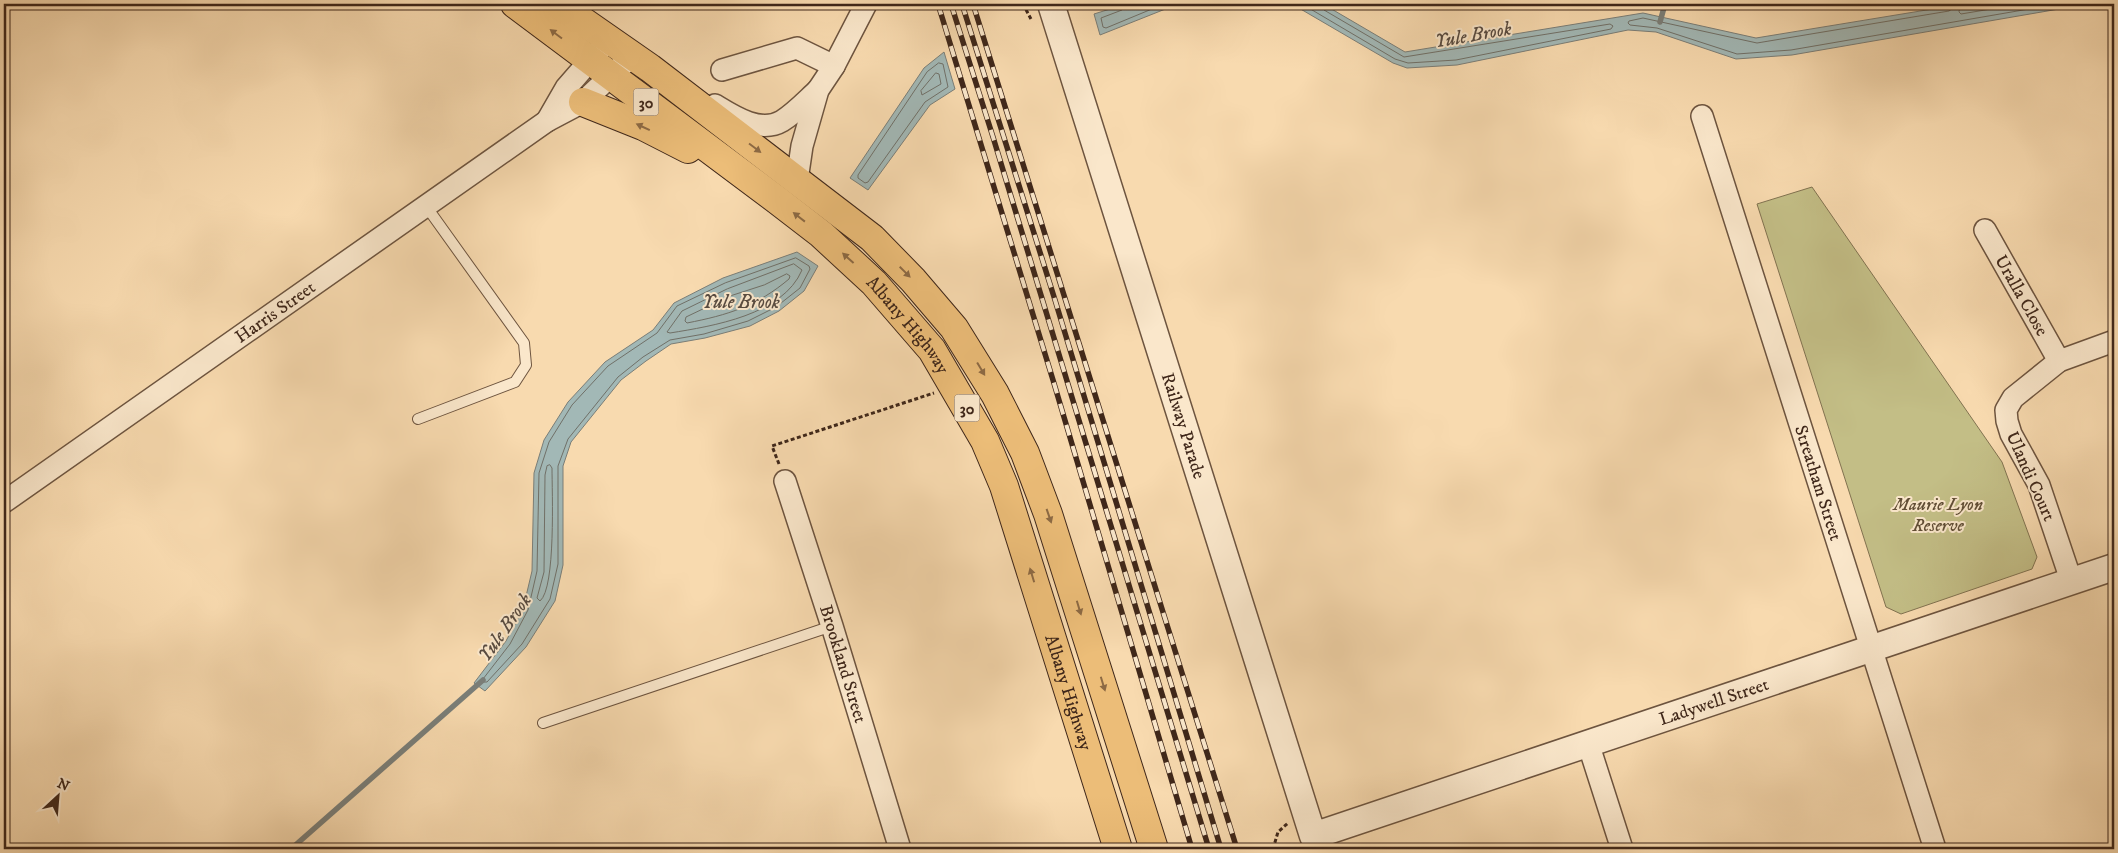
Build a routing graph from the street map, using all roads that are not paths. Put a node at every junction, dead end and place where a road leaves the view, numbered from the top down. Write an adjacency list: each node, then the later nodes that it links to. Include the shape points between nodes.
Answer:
1 (515, 4): 6 (highway, Albany Highway / 30, one-way to 1)
2 (558, 4): 5 (highway, Albany Highway / 30)
3 (866, 4): 8 (street)
4 (1051, 4): 30 (street, Railway Parade)
5 (609, 40): 6 (street, Harris Street); 7 (highway, Albany Highway / 30)
6 (590, 60): 10 (highway, Albany Highway / 30); 14 (street, Harris Street, via 566,88)
7 (641, 62): 10 (street, Harris Street); 11 (street, via 739,120 753,124 780,122); 15 (highway, Albany Highway / 30, one-way to 15)
8 (834, 66): 9 (street, via 797,48); 11 (street)
9 (722, 70)
10 (612, 77): 12 (street, Harris Street); 16 (highway, Albany Highway / 30)
11 (818, 90): 15 (street, via 802,146)
12 (583, 102): 14 (street, Harris Street); 16 (highway, one-way to 12, via 745,189 700,155 651,130)
13 (1702, 116): 27 (street, Streatham Street)
14 (547, 121): 17 (street, Harris Street)
15 (797, 180): 33 (highway, Albany Highway / 30, one-way to 33, via 872,238 913,280 954,328 994,391 1025,453 1048,514)
16 (777, 200): 32 (highway, Albany Highway / 30, one-way to 16, via 1004,486 985,441 932,350 874,283 821,234)
17 (426, 206): 21 (lane, via 524,343 526,366 515,382); 23 (street, Harris Street)
18 (1985, 230): 20 (street, Uralla Close)
19 (2114, 341): 20 (street, Ulandi Court)
20 (2059, 361): 25 (street, Ulandi Court, via 2013,398 2006,410 2007,421 2039,485)
21 (418, 419)
22 (785, 481): 26 (street, Brookland Street)
23 (4, 502)
24 (2114, 567): 25 (street, Ladywell Street)
25 (2071, 580): 27 (street, Ladywell Street)
26 (832, 626): 28 (lane); 31 (street, Brookland Street)
27 (1872, 649): 29 (street, Ladywell Street); 35 (street, Streatham Street)
28 (543, 723)
29 (1588, 743): 30 (street, Ladywell Street); 34 (street)
30 (1308, 835)
31 (900, 849)
32 (1118, 849)
33 (1154, 849)
34 (1622, 849)
35 (1935, 849)

